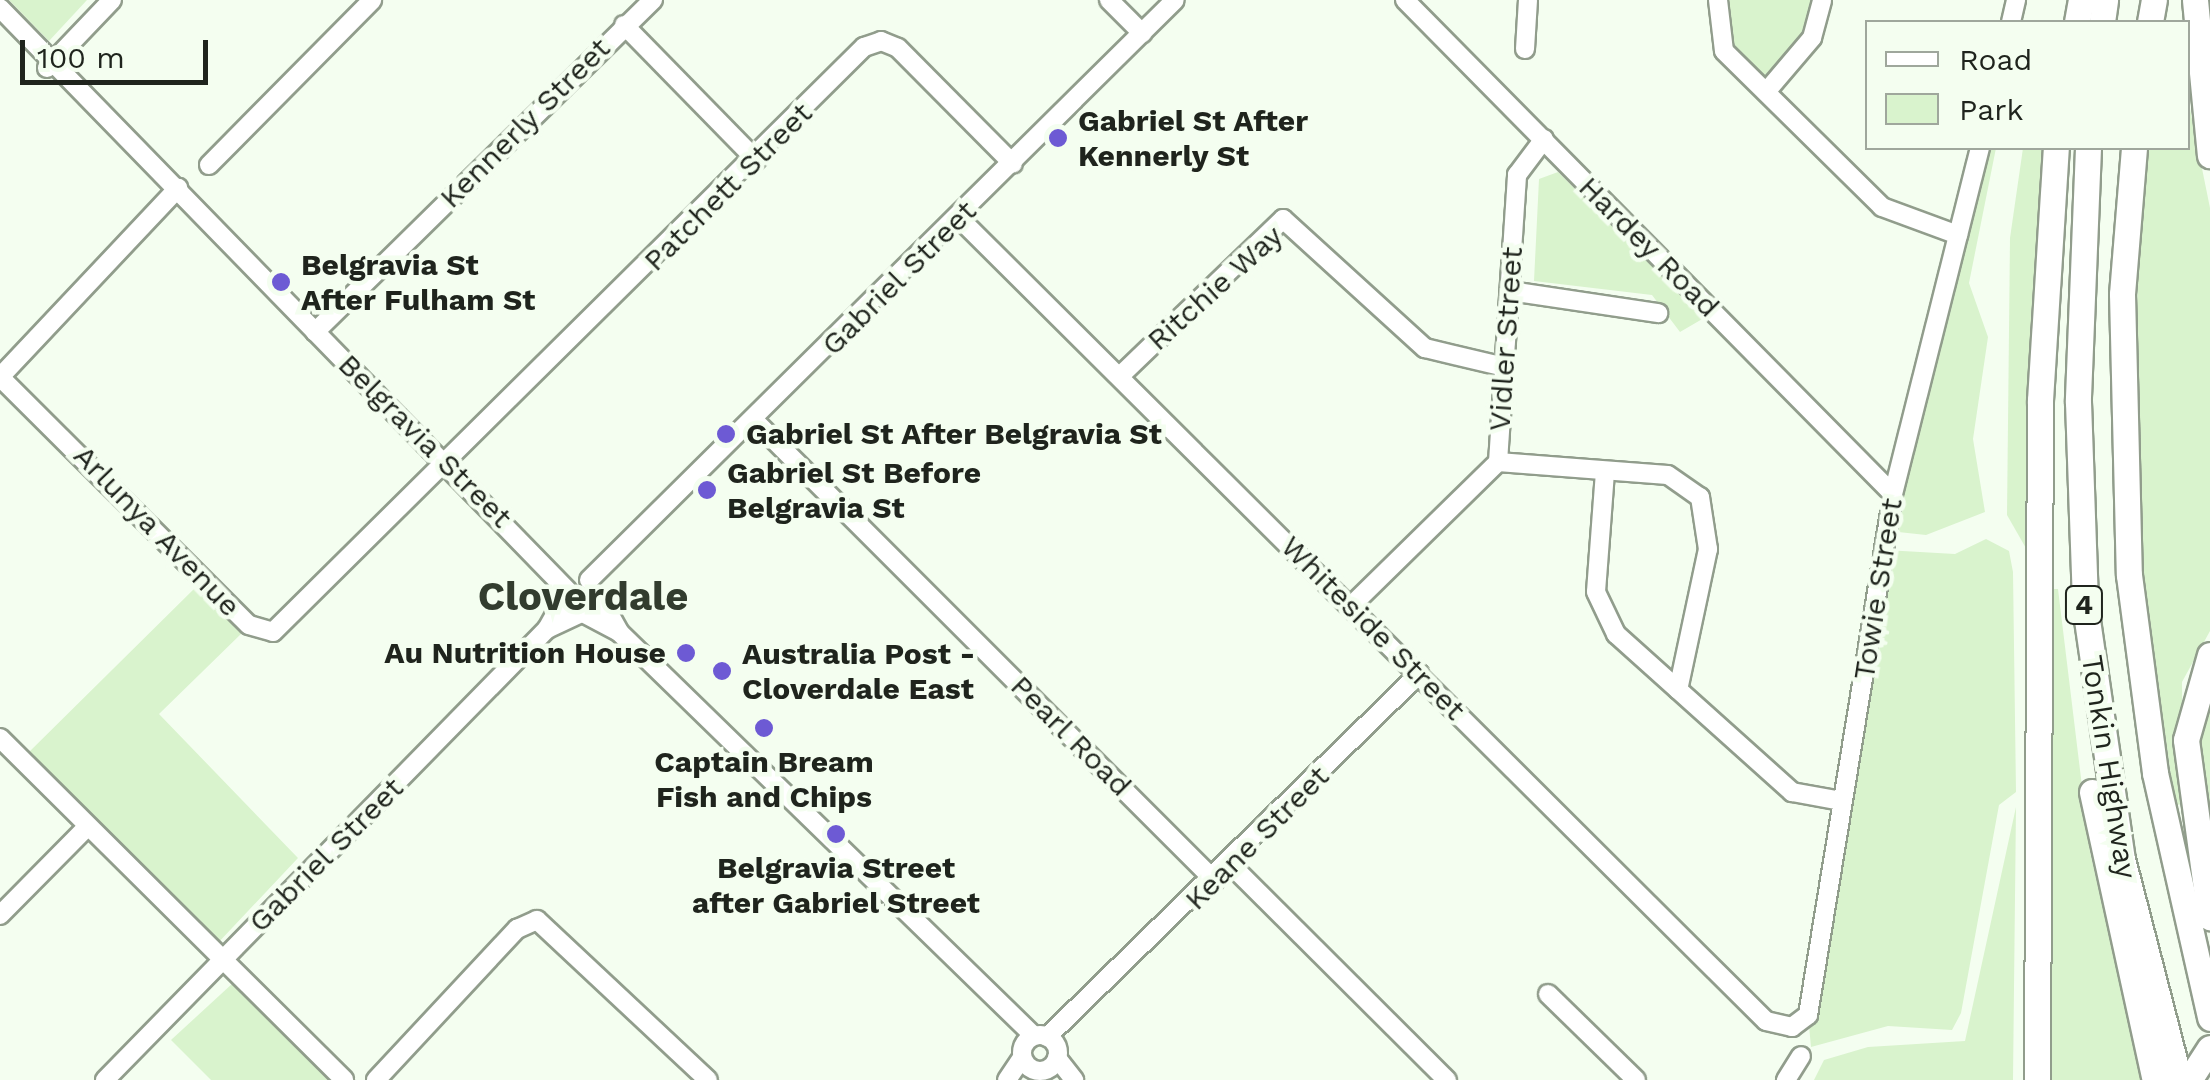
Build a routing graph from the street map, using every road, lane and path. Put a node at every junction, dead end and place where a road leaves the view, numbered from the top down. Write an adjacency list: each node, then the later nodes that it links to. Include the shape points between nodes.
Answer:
1 (112, 0): 16 (street)
2 (372, 0): 27 (street)
3 (652, 0): 13 (street, Kennerly Street)
4 (1110, 0): 14 (street)
5 (1175, 0): 14 (street, Gabriel Street)
6 (1405, 0): 18 (street, Hardey Road)
7 (1528, 0): 15 (street)
8 (1718, 0): 17 (street, via 1720,44)
9 (1822, 0): 17 (street, via 1812,38)
10 (2195, 0): 24 (highway)
11 (0, 8): 16 (street, Belgravia Street)
12 (0, 24): 16 (street, Belgravia Street)
13 (624, 25): 25 (street); 33 (street, Kennerly Street)
14 (1142, 32): 26 (street, Gabriel Street)
15 (1525, 49)
16 (50, 65): 28 (street, Belgravia Street)
17 (1766, 92): 30 (street, via 1882,206)
18 (1544, 139): 31 (street, Vidler Street, via 1516,176); 41 (street, Hardey Road)
19 (1980, 150): 30 (street, Towie Street)
20 (2056, 150): 73 (highway, via 2040,400)
21 (2087, 150): 74 (highway, via 2066,344 2070,596 2106,876)
22 (2087, 150): 75 (highway, Tonkin Highway / 4, via 2078,402 2084,606 2119,843)
23 (2134, 150): 59 (highway, Tonkin Highway / 4, via 2122,294 2129,575 2154,773)
24 (2210, 155)
25 (756, 160): 26 (street, Patchett Street, via 881,40); 39 (street, Patchett Street)
26 (1013, 164): 29 (street, Gabriel Street)
27 (209, 165)
28 (179, 196): 33 (street, Belgravia Street); 36 (street)
29 (959, 218): 35 (street, Whiteside Street); 37 (street, Gabriel Street)
30 (1958, 236): 41 (street, Towie Street)
31 (1510, 292): 32 (street); 34 (street, Vidler Street)
32 (1658, 313)
33 (315, 332): 39 (street, Belgravia Street)
34 (1505, 367): 35 (street, Ritchie Way, via 1425,348 1282,219); 38 (street, Vidler Street)
35 (1121, 375): 43 (street, Whiteside Street)
36 (0, 377): 39 (street, Arlunya Avenue, via 263,632 286,625)
37 (756, 422): 42 (street, Gabriel Street); 54 (street, Pearl Road)
38 (1498, 462): 40 (street); 43 (street, Vidler Street)
39 (448, 464): 42 (street, Belgravia Street)
40 (1605, 472): 49 (street, via 1596,592 1616,634); 49 (street, via 1668,475 1700,497 1708,549)
41 (1893, 494): 51 (street, Towie Street)
42 (584, 590): 44 (street); 44 (street, Gabriel Street); 45 (street, Gabriel Street); 46 (street, Belgravia Street)
43 (1351, 606): 48 (street, Whiteside Street)
44 (582, 614): 45 (street, Gabriel Street); 46 (street, Belgravia Street)
45 (547, 630): 57 (street, Gabriel Street)
46 (619, 632): 63 (street, Belgravia Street, via 995,1004)
47 (2210, 655): 56 (highway, via 2186,740)
48 (1419, 674): 53 (street, Keane Street); 60 (street, Whiteside Street, via 1766,1021)
49 (1678, 690): 51 (street, via 1792,792)
50 (0, 738): 52 (street)
51 (1842, 802): 60 (street, Towie Street, via 1808,1015)
52 (88, 826): 55 (street); 57 (street)
53 (1230, 865): 54 (street, Keane Street); 70 (street)
54 (1216, 880): 63 (street, Keane Street)
55 (0, 915)
56 (2210, 917)
57 (222, 960): 64 (street, Gabriel Street); 65 (street)
58 (1548, 994): 71 (street)
59 (2210, 1018)
60 (1792, 1027)
61 (2210, 1048): 76 (highway)
62 (1801, 1056): 72 (street)
63 (1040, 1058): 68 (street, Keane Street); 69 (street, Belgravia Street)
64 (105, 1080)
65 (344, 1080)
66 (376, 1080): 67 (street, via 518,928 537,920)
67 (708, 1080)
68 (1006, 1080)
69 (1074, 1080)
70 (1446, 1080)
71 (1636, 1080)
72 (1786, 1080)
73 (2037, 1080)
74 (2155, 1080)
75 (2180, 1080)
76 (2189, 1080)

